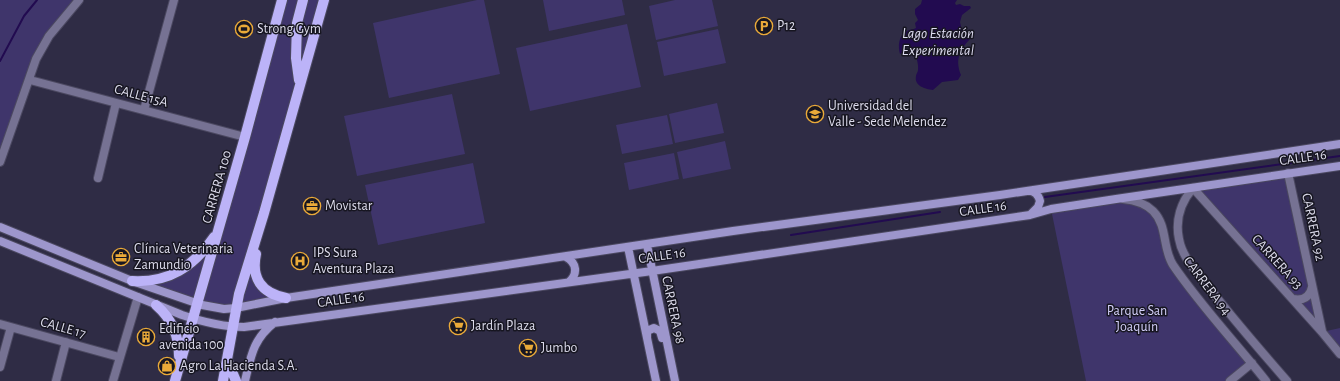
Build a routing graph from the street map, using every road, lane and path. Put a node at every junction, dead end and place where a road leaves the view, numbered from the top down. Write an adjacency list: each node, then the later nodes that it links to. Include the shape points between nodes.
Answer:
1 (79, 0): 6 (street, via 49,36 36,59)
2 (174, 0): 9 (street)
3 (282, 0): 10 (main road, CARRERA 100)
4 (303, 0): 7 (main road, via 297,23 296,58)
5 (324, 0): 7 (main road)
6 (30, 80): 8 (street, CALLE 15A); 12 (street)
7 (299, 84): 19 (main road)
8 (116, 103): 9 (street, CALLE 15A); 15 (street)
9 (144, 110): 10 (street, CALLE 15A)
10 (245, 137): 22 (main road, CARRERA 100)
11 (1340, 144): 17 (street, CALLE 16)
12 (0, 162)
13 (1340, 166): 14 (street, CALLE 16)
14 (1288, 173): 16 (street, CALLE 16); 31 (street, CARRERA 92)
15 (98, 178)
16 (1193, 188): 18 (street, CALLE 16); 34 (street, CARRERA 93); 35 (street, CARRERA 94, via 1183,201 1179,213 1179,239 1190,264)
17 (1000, 194): 20 (street, via 1034,192 1039,203); 24 (street, CALLE 16)
18 (1116, 199): 20 (street, CALLE 16, via 1051,209); 39 (street, CARRERA 94, via 1144,205 1160,220 1172,263)
19 (264, 213): 33 (main road, via 255,259 256,275 260,285 268,292); 38 (main road)
20 (1030, 215): 27 (street, CALLE 16)
21 (0, 227): 29 (street, CALLE 16)
22 (220, 228): 29 (main road, via 199,257 181,270 156,280); 36 (main road, CARRERA 100)
23 (0, 241): 32 (street, CALLE 16)
24 (647, 245): 25 (street, CALLE 16); 27 (street, CARRERA 98)
25 (628, 247): 26 (street, CALLE 16); 28 (street)
26 (566, 257): 30 (street, via 573,262 576,270); 33 (street, CALLE 16)
27 (652, 271): 28 (street, CALLE 16); 48 (street, CARRERA 98)
28 (633, 273): 30 (street, CALLE 16); 46 (street)
29 (132, 281): 36 (street, CALLE 16)
30 (570, 282): 41 (street, CALLE 16)
31 (1312, 286): 34 (street, via 1304,299); 45 (street, CARRERA 92)
32 (138, 297): 37 (street, CALLE 16); 50 (street)
33 (286, 298): 38 (street, CALLE 16)
34 (1293, 299): 45 (street, CARRERA 93)
35 (1219, 301): 39 (street, via 1215,299 1208,302); 65 (street, CARRERA 94)
36 (197, 304): 38 (street, CALLE 16, via 224,309); 40 (main road, CARRERA 100)
37 (156, 305): 40 (street, CALLE 16); 54 (main road, via 169,319 176,336)
38 (236, 308): 44 (main road)
39 (1208, 311): 52 (street, CARRERA 94)
40 (193, 319): 44 (street, CALLE 16); 54 (main road, CARRERA 100)
41 (276, 322): 44 (street, CALLE 16); 61 (street, via 257,342)
42 (0, 324): 43 (street, CALLE 17)
43 (11, 327): 47 (street, CALLE 17); 53 (street)
44 (233, 327): 51 (main road)
45 (1322, 332): 49 (street, CARRERA 93)
46 (647, 338): 48 (street, via 649,330 658,329 664,350); 62 (street)
47 (66, 342): 50 (street, CALLE 17); 56 (street)
48 (669, 352): 63 (street, CARRERA 98)
49 (1340, 354)
50 (120, 358): 57 (street)
51 (227, 360): 59 (main road); 60 (main road)
52 (1252, 364): 55 (street, CARRERA 94); 64 (street)
53 (0, 367)
54 (178, 368): 58 (main road, CARRERA 100)
55 (1265, 380)
56 (56, 381)
57 (113, 381)
58 (175, 381)
59 (224, 381)
60 (236, 381)
61 (245, 381)
62 (656, 381)
63 (675, 381)
64 (1230, 381)
65 (1288, 381)

